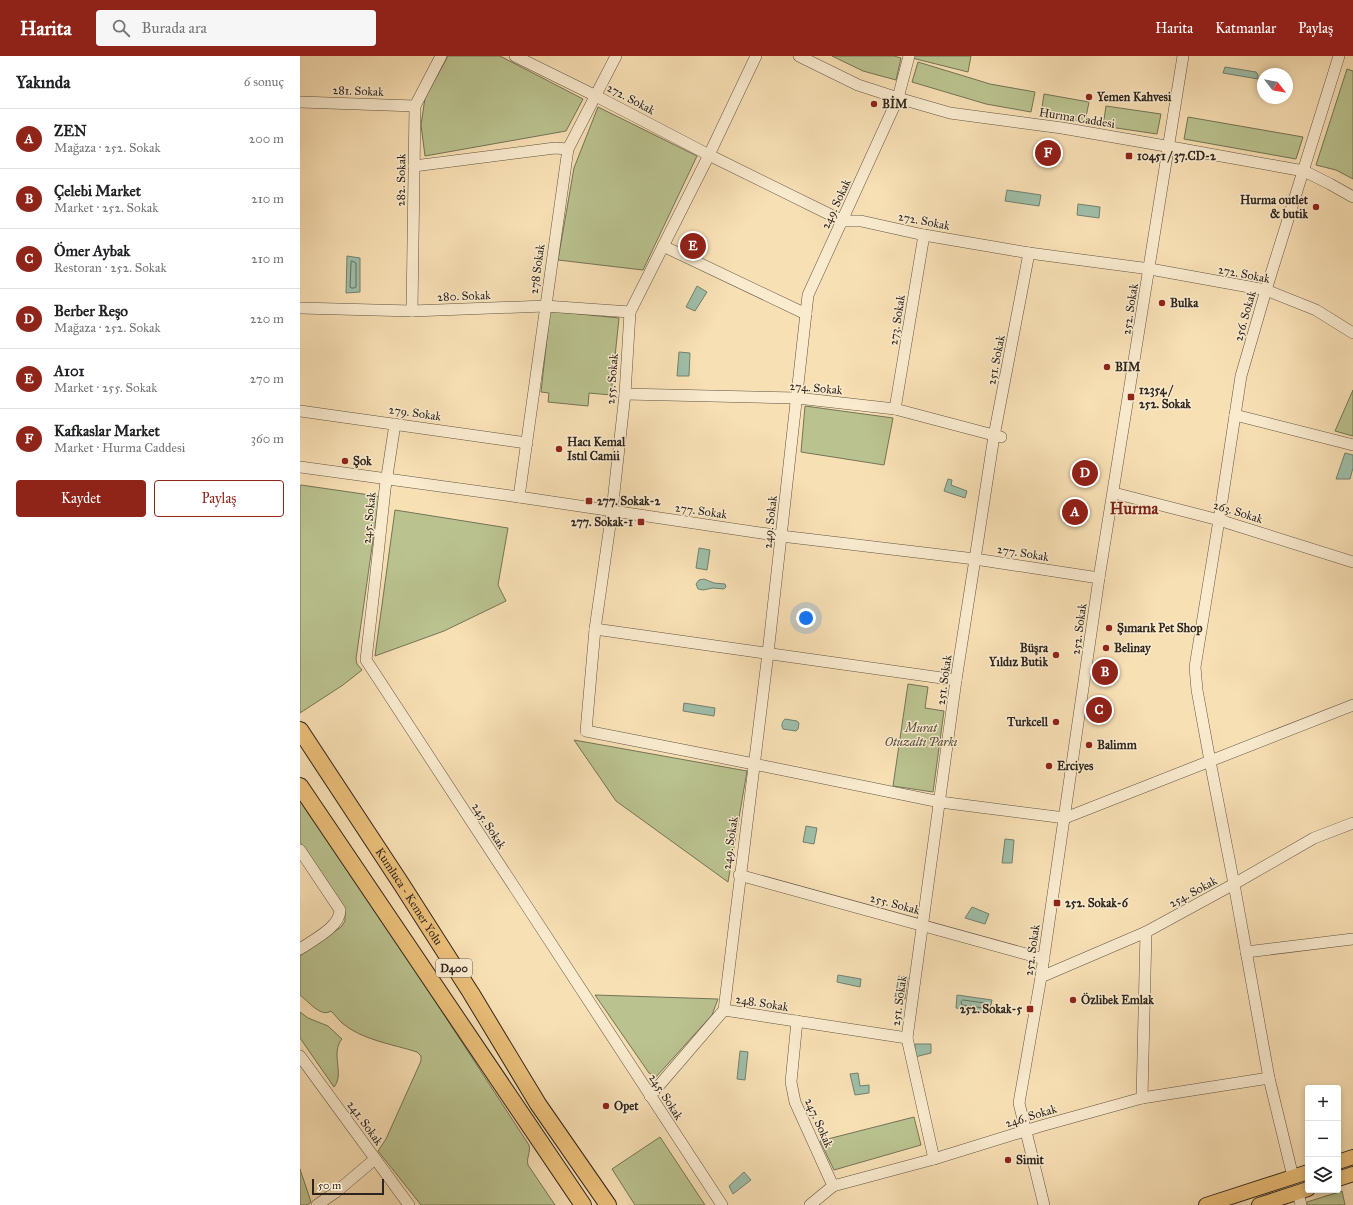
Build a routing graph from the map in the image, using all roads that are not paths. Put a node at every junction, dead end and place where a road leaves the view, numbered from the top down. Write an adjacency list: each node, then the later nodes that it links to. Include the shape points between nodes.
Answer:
1 (441, 56): 12 (street, 282. Sokak)
2 (515, 56): 9 (street, 272. Sokak)
3 (616, 56): 9 (street, 278 Sokak)
4 (756, 56): 15 (street, 255. Sokak)
5 (799, 56): 10 (street, Hurma Caddesi, via 858,84)
6 (909, 56): 10 (street, 249. Sokak)
7 (1183, 56): 13 (street, 252. Sokak)
8 (1339, 56): 17 (street, 256. Sokak)
9 (596, 96): 14 (street, 278 Sokak); 15 (street, 272. Sokak)
10 (898, 98): 13 (street, Hurma Caddesi, via 950,113 1062,128); 19 (street, 249. Sokak)
11 (300, 102): 12 (street, 281. Sokak)
12 (415, 106): 16 (street, 282. Sokak)
13 (1169, 147): 17 (street, Hurma Caddesi); 23 (street, 252. Sokak)
14 (568, 149): 16 (street, via 555,148); 25 (street, 278 Sokak)
15 (709, 155): 19 (street, 272. Sokak); 21 (street, 255. Sokak)
16 (414, 166): 27 (street, 282. Sokak)
17 (1304, 171): 18 (street, Hurma Caddesi); 24 (street, 256. Sokak)
18 (1353, 197)
19 (843, 221): 20 (street, 272. Sokak, via 862,221); 29 (street, 249. Sokak, via 808,295)
20 (924, 234): 22 (street, 272. Sokak); 33 (street, 273. Sokak)
21 (663, 246): 28 (street, 255. Sokak); 29 (street)
22 (1029, 253): 23 (street, 272. Sokak); 37 (street, 251. Sokak)
23 (1150, 269): 24 (street, 272. Sokak); 42 (street, 252. Sokak)
24 (1266, 290): 30 (street, 272. Sokak, via 1316,310); 35 (street, 256. Sokak, via 1241,376)
25 (545, 306): 27 (street, 280. Sokak); 28 (street, 280. Sokak); 38 (street, 278 Sokak)
26 (300, 308): 27 (street, 280. Sokak)
27 (412, 310)
28 (630, 312): 31 (street, 255. Sokak)
29 (806, 314): 32 (street, 249. Sokak)
30 (1353, 333)
31 (625, 394): 32 (street, 274. Sokak); 44 (street, 255. Sokak)
32 (797, 398): 33 (street, 274. Sokak); 46 (street, 249. Sokak)
33 (895, 409): 37 (street, 274. Sokak)
34 (300, 411): 36 (street, 279. Sokak)
35 (1235, 416): 39 (street); 45 (street, 256. Sokak)
36 (395, 424): 38 (street, 279. Sokak); 41 (street, 245. Sokak)
37 (998, 437): 47 (street, 251. Sokak)
38 (526, 443): 43 (street, 278 Sokak)
39 (1353, 445)
40 (300, 467): 41 (street, 277. Sokak)
41 (387, 478): 43 (street, 277. Sokak); 76 (street, 245. Sokak, via 366,660)
42 (1114, 493): 45 (street, 263. Sokak); 49 (street, 252. Sokak)
43 (519, 497): 44 (street, 277. Sokak)
44 (612, 511): 46 (street, 277. Sokak); 50 (street, 255. Sokak)
45 (1219, 520): 48 (street, 263. Sokak); 55 (street, 256. Sokak, via 1195,667)
46 (781, 536): 47 (street, 277. Sokak); 51 (street, 249. Sokak)
47 (975, 559): 49 (street, 277. Sokak); 52 (street, 251. Sokak)
48 (1353, 562)
49 (1099, 578): 59 (street, 252. Sokak)
50 (595, 630): 51 (street); 56 (street, 255. Sokak, via 586,732)
51 (768, 653): 52 (street); 56 (street, 249. Sokak)
52 (956, 680): 58 (street, 251. Sokak)
53 (1353, 705): 55 (street)
54 (300, 730): 92 (highway, Kumluca - Kemer Yolu / D400, via 424,919 538,1104)
55 (1210, 761): 59 (street); 63 (street, 256. Sokak)
56 (754, 764): 58 (street); 62 (street, 249. Sokak)
57 (300, 786): 91 (highway, D400)
58 (940, 802): 59 (street); 64 (street, 251. Sokak)
59 (1065, 818): 69 (street, 252. Sokak)
60 (1353, 823): 63 (street, 254. Sokak, via 1314,838)
61 (300, 850): 67 (street, via 340,910 340,916 332,927)
62 (739, 875): 64 (street, 255. Sokak); 71 (street, 249. Sokak)
63 (1234, 884): 65 (street, 254. Sokak); 68 (street, 256. Sokak)
64 (923, 925): 69 (street, 255. Sokak); 73 (street, 251. Sokak)
65 (1146, 932): 70 (street, 254. Sokak); 77 (street)
66 (1353, 939): 68 (street)
67 (300, 949)
68 (1246, 952): 75 (street, 256. Sokak)
69 (1044, 958): 70 (street, 252. Sokak)
70 (1042, 977): 78 (street, 252. Sokak, via 1019,1103)
71 (724, 1010): 72 (street, 248. Sokak); 76 (street, 248. Sokak)
72 (797, 1021): 73 (street, 248. Sokak); 87 (street, 247. Sokak, via 791,1082 795,1102)
73 (907, 1038): 81 (street, 251. Sokak)
74 (300, 1056): 80 (street, 241. Sokak)
75 (1269, 1078): 77 (street, 246. Sokak); 85 (street, 256. Sokak)
76 (650, 1096): 93 (street, 245. Sokak)
77 (1142, 1098): 78 (street, 246. Sokak)
78 (1026, 1132): 81 (street, 246. Sokak); 95 (street, 252. Sokak)
79 (1353, 1157): 82 (main road)
80 (375, 1159): 89 (street); 90 (street, 241. Sokak)
81 (934, 1159): 87 (street, 246. Sokak)
82 (1341, 1161)
83 (1305, 1173): 85 (main road)
84 (1353, 1174): 86 (main road)
85 (1293, 1177): 96 (main road)
86 (1341, 1178)
87 (833, 1186): 94 (street, 246. Sokak)
88 (1302, 1195): 97 (main road)
89 (317, 1205)
90 (409, 1205)
91 (583, 1205)
92 (608, 1205)
93 (722, 1205)
94 (810, 1205)
95 (1044, 1205)
96 (1206, 1205)
97 (1259, 1205)

